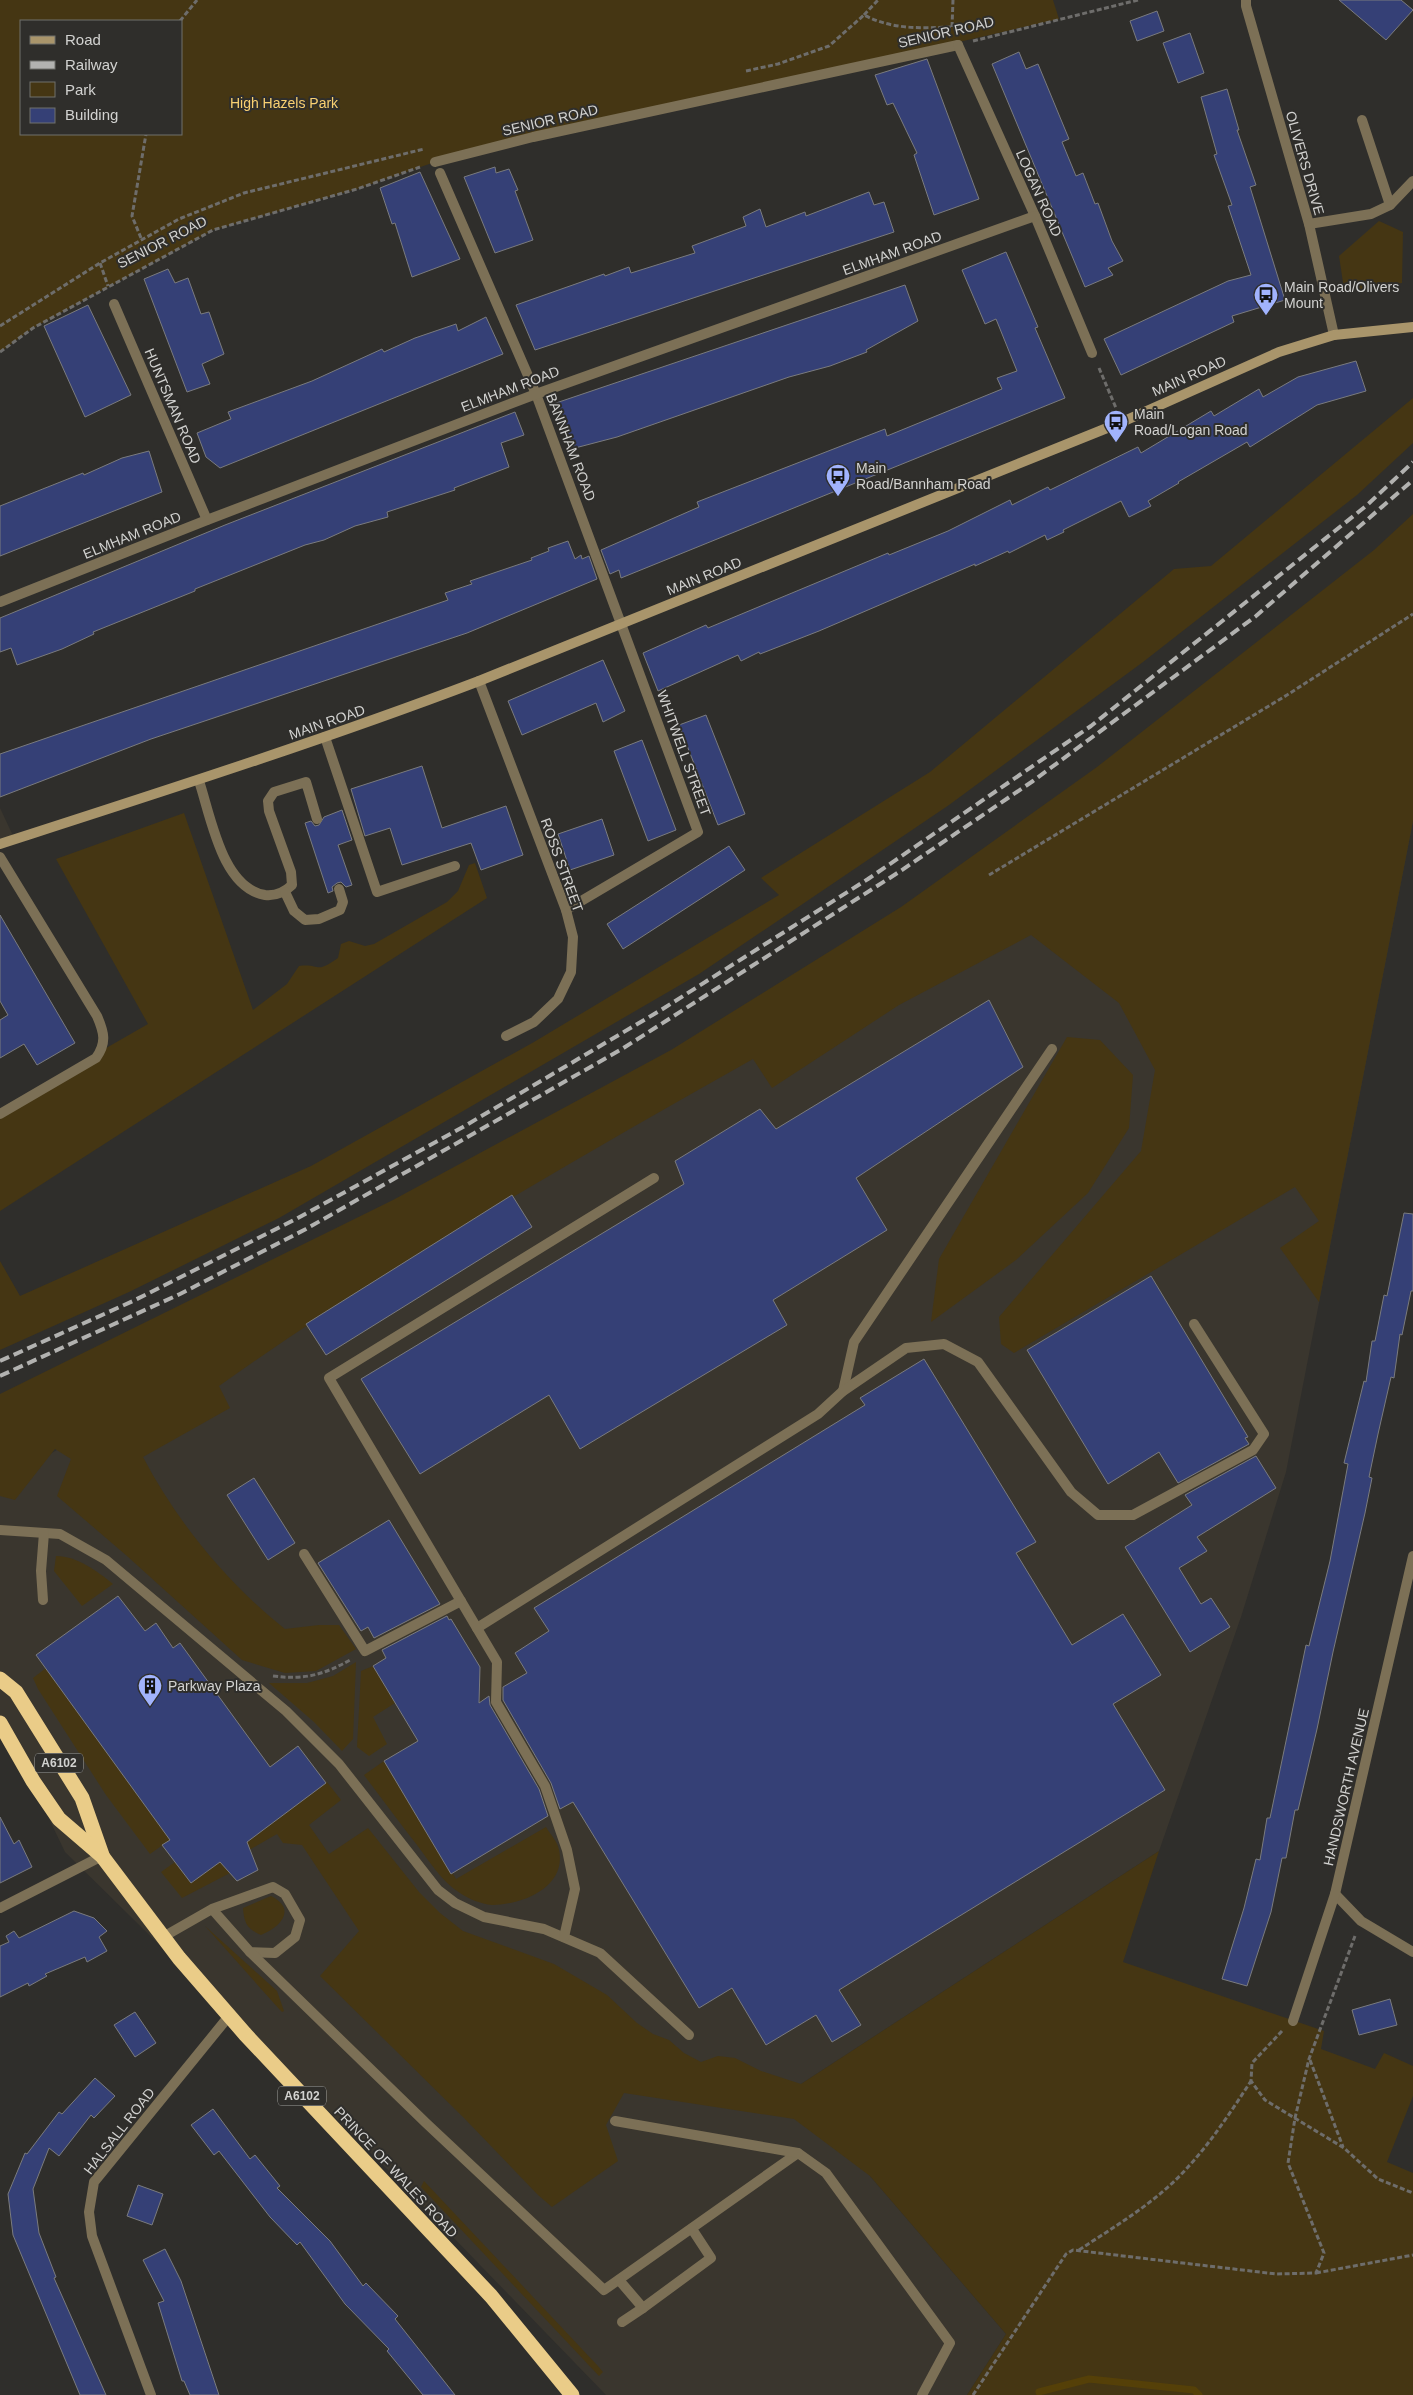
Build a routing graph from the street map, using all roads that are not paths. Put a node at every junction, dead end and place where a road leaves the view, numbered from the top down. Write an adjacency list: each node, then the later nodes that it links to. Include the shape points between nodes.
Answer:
1 (1246, 0): 9 (street, OLIVERS DRIVE)
2 (958, 44): 4 (street, SENIOR ROAD, via 533,137); 8 (street, LOGAN ROAD)
3 (1362, 120): 7 (street)
4 (435, 162)
5 (440, 173): 14 (street, BANNHAM ROAD)
6 (1413, 181): 7 (street)
7 (1390, 205): 9 (street, via 1371,214)
8 (1035, 216): 13 (street, LOGAN ROAD); 14 (street, ELMHAM ROAD)
9 (1309, 224): 12 (street, OLIVERS DRIVE)
10 (114, 304): 15 (street, HUNTSMAN ROAD)
11 (1413, 327): 12 (main road, MAIN ROAD)
12 (1334, 335): 17 (main road, MAIN ROAD, via 1279,352 1122,422)
13 (1092, 353)
14 (536, 394): 15 (street, ELMHAM ROAD); 17 (street, BANNHAM ROAD)
15 (207, 520): 16 (street, ELMHAM ROAD)
16 (0, 602)
17 (623, 624): 18 (main road, MAIN ROAD); 27 (street, WHITWELL STREET, via 698,832)
18 (479, 681): 19 (main road, MAIN ROAD); 27 (street, ROSS STREET)
19 (325, 737): 20 (main road, MAIN ROAD); 24 (street, via 377,892)
20 (199, 781): 22 (main road, MAIN ROAD); 26 (street, via 227,867 239,884 254,893 270,896)
21 (317, 819): 26 (street, via 306,782 274,792 268,801 292,872 292,885)
22 (0, 844)
23 (0, 857): 30 (street, via 96,1016 105,1042 96,1058)
24 (455, 866)
25 (339, 889): 26 (street, via 343,902 340,910 320,919 304,920 294,911)
26 (285, 892)
27 (566, 910): 28 (street, ROSS STREET, via 573,937 571,972 558,999 534,1022)
28 (506, 1036)
29 (1052, 1048): 33 (street, via 854,1342)
30 (0, 1114)
31 (654, 1178): 39 (street, via 329,1378)
32 (1194, 1324): 33 (street, via 1264,1434 1253,1450 1133,1515 1098,1515 1071,1492 978,1362 944,1344 906,1348)
33 (843, 1391): 40 (street, via 818,1414)
34 (0, 1530): 35 (street)
35 (44, 1532): 38 (street); 48 (street, via 60,1534 106,1560 286,1711 339,1764 438,1890 455,1903 484,1916 544,1928)
36 (304, 1554): 39 (street, via 365,1651)
37 (1413, 1556): 44 (street, HANDSWORTH AVENUE)
38 (43, 1600)
39 (461, 1602): 40 (street)
40 (477, 1628): 48 (street, via 497,1662 496,1702 545,1786 567,1850 574,1889)
41 (0, 1679): 43 (highway, PRINCE OF WALES ROAD / A6102, via 16,1692 82,1798)
42 (0, 1723): 43 (highway, PRINCE OF WALES ROAD / A6102, via 59,1819)
43 (102, 1856): 45 (street); 47 (highway, PRINCE OF WALES ROAD / A6102)
44 (1335, 1894): 50 (street, via 1361,1921); 52 (street, HANDSWORTH AVENUE)
45 (0, 1908)
46 (212, 1909): 47 (street); 49 (street); 49 (street, via 273,1888 285,1894 300,1920 295,1938 275,1953)
47 (163, 1937): 51 (highway, PRINCE OF WALES ROAD / A6102)
48 (564, 1937): 53 (street, via 600,1953)
49 (250, 1952): 57 (street, via 604,2290)
50 (1413, 1952)
51 (229, 2016): 60 (street, HALSALL ROAD, via 94,2182 89,2212 92,2236); 61 (highway, PRINCE OF WALES ROAD / A6102, via 491,2296)
52 (1292, 2021)
53 (689, 2035)
54 (615, 2122): 55 (street)
55 (798, 2154): 56 (street); 62 (street, via 826,2173 950,2343)
56 (692, 2229): 57 (street); 58 (street, via 711,2258)
57 (618, 2280): 58 (street)
58 (643, 2308): 59 (street)
59 (622, 2322)
60 (151, 2395)
61 (572, 2395)
62 (922, 2395)

